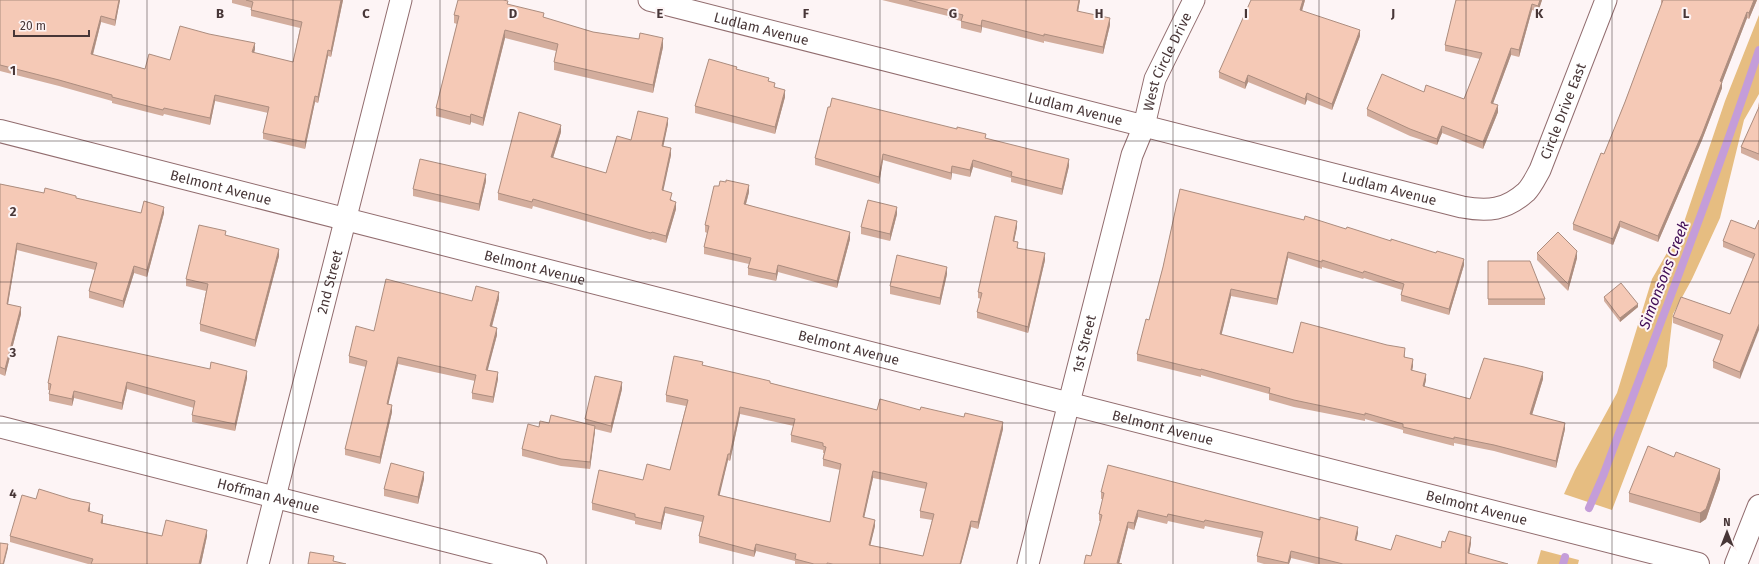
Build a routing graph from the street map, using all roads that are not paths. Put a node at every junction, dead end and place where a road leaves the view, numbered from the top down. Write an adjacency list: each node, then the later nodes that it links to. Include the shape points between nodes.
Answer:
1 (401, 0): 8 (street, 2nd Street)
2 (649, 0): 5 (street, Ludlam Avenue)
3 (1194, 0): 5 (street, West Circle Drive, via 1155,79)
4 (1606, 0): 7 (street, Circle Drive East, via 1540,170 1527,191)
5 (1144, 126): 7 (street, Ludlam Avenue, via 1462,207 1480,210); 9 (street, 1st Street, via 1132,155)
6 (0, 131): 8 (street, Belmont Avenue)
7 (1502, 208)
8 (346, 218): 9 (street, Belmont Avenue); 11 (street, 2nd Street)
9 (1068, 403): 15 (street, 1st Street); 16 (street, Belmont Avenue)
10 (0, 427): 11 (street, Hoffman Avenue)
11 (275, 497): 13 (street, 2nd Street); 14 (street, Hoffman Avenue)
12 (1759, 506): 17 (street)
13 (258, 564)
14 (536, 564)
15 (1028, 564)
16 (1698, 564)
17 (1736, 564)

